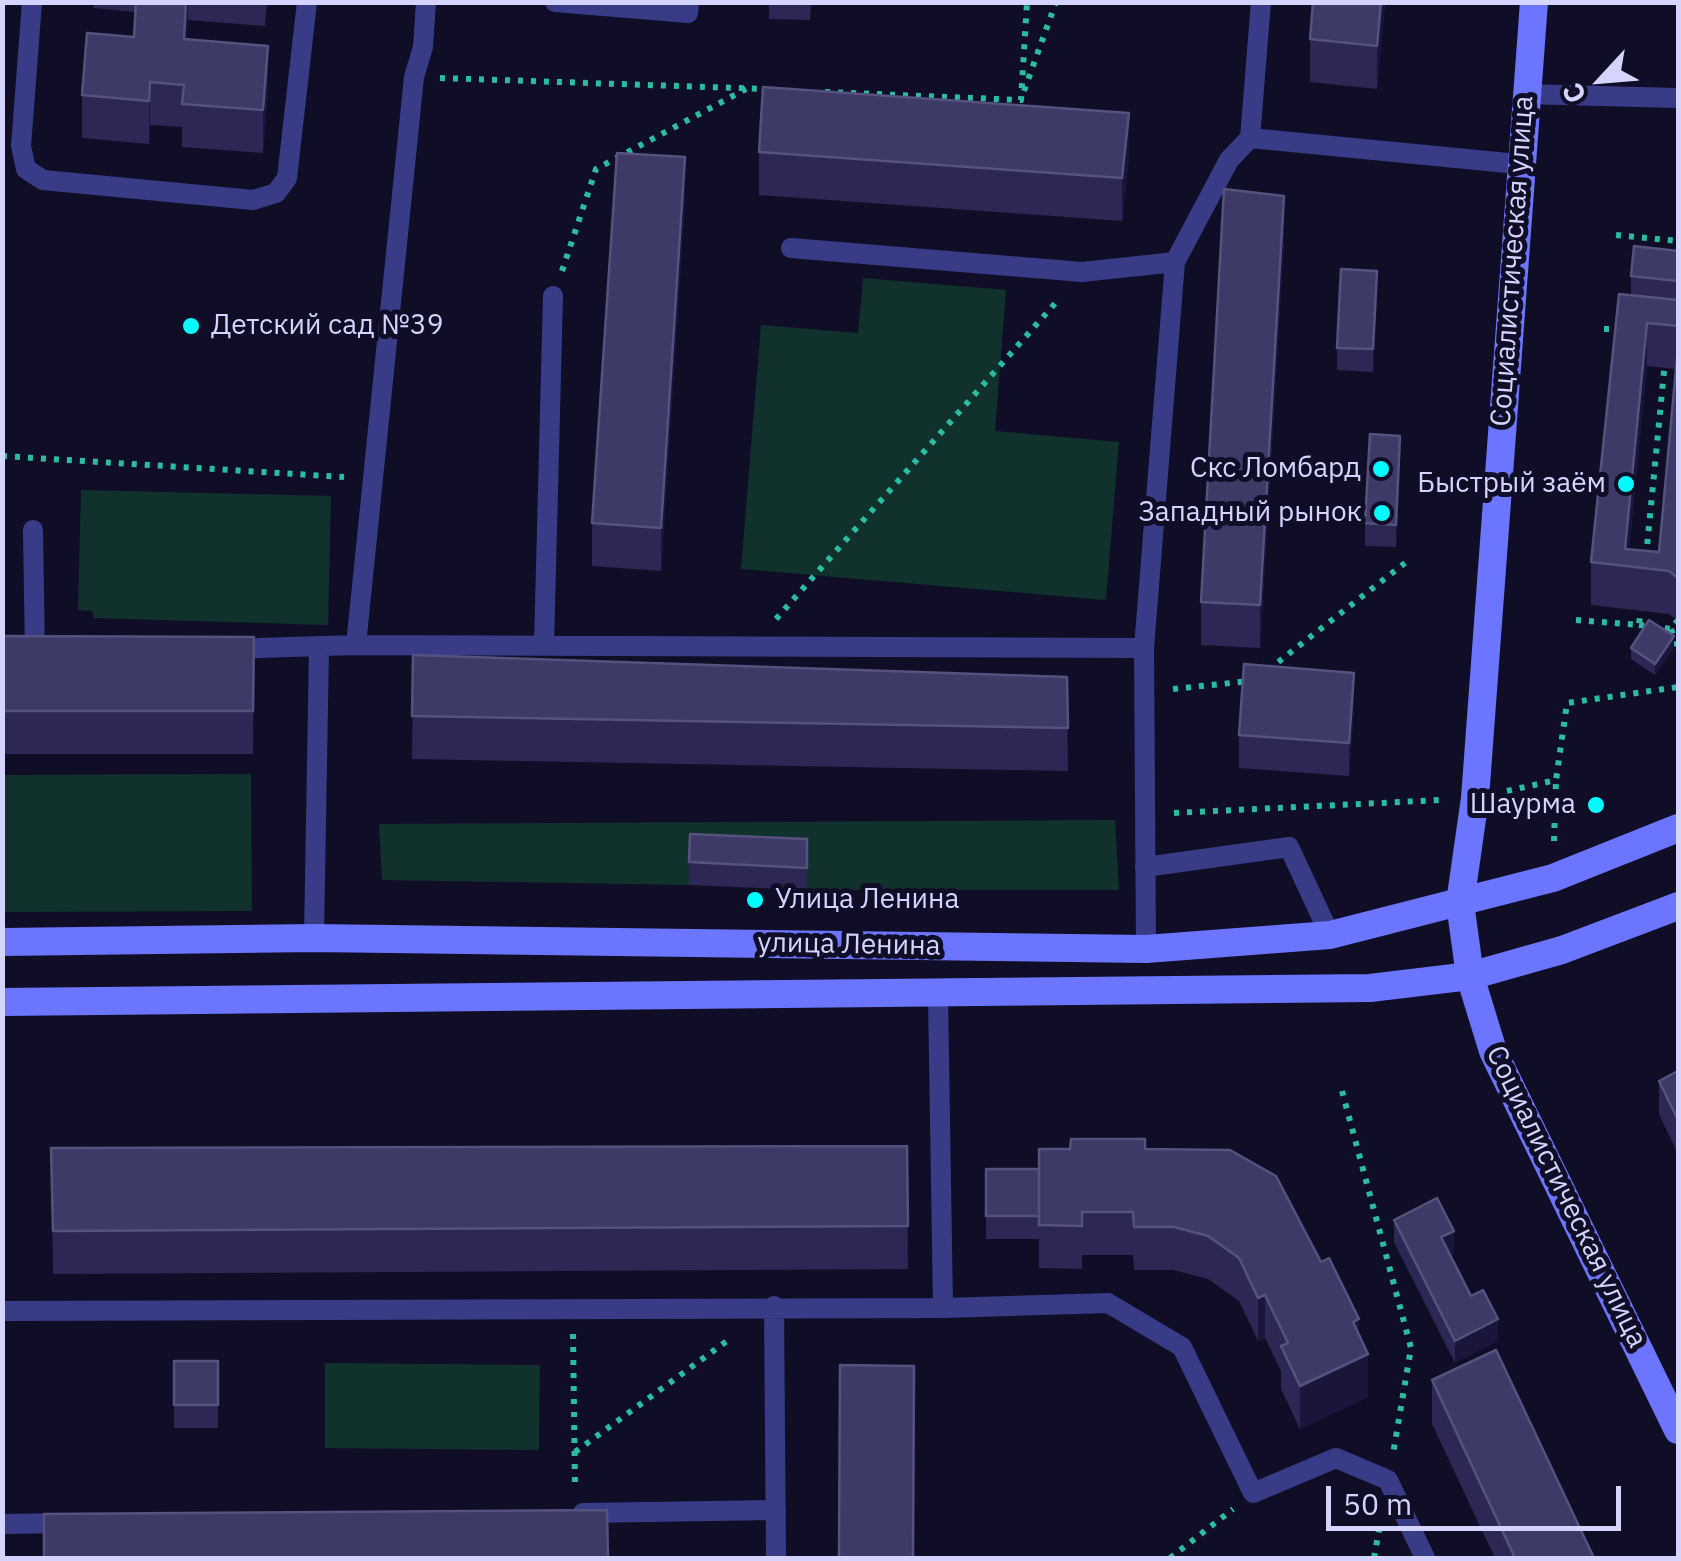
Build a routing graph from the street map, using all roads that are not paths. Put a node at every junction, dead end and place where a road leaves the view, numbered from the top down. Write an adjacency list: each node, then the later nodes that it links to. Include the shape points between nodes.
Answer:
1 (32, 2): 2 (lane, via 21,146 26,169 43,180 253,200 276,193 287,178)
2 (307, 2)
3 (426, 2): 16 (lane)
4 (555, 2): 5 (lane, via 688,13)
5 (689, 2)
6 (1261, 2): 10 (lane)
7 (1534, 2): 8 (main road, Социалистическая улица)
8 (1524, 94): 9 (lane); 11 (main road, Социалистическая улица)
9 (1678, 98)
10 (1250, 138): 11 (lane); 13 (lane, via 1229,160)
11 (1518, 164): 24 (main road, Социалистическая улица, via 1475,798)
12 (792, 248): 13 (lane, via 1082,272)
13 (1175, 262): 19 (lane)
14 (553, 296): 17 (lane)
15 (33, 530): 21 (lane, via 35,655)
16 (356, 645): 17 (lane); 18 (lane)
17 (544, 645): 19 (lane)
18 (319, 646): 20 (lane); 27 (lane)
19 (1144, 648): 23 (lane)
20 (204, 650)
21 (70, 654)
22 (1678, 828): 24 (main road, улица Ленина, via 1553,878)
23 (1145, 867): 26 (lane, via 1290,846); 29 (lane)
24 (1460, 902): 26 (main road, улица Ленина); 30 (main road, Социалистическая улица)
25 (1678, 906): 30 (main road, улица Ленина)
26 (1330, 935): 29 (main road, улица Ленина)
27 (314, 938): 28 (main road, улица Ленина); 29 (main road, улица Ленина)
28 (2, 942)
29 (1146, 949)
30 (1470, 976): 31 (main road, улица Ленина, via 1370,988); 36 (main road, Социалистическая улица, via 1493,1051)
31 (938, 995): 32 (main road, улица Ленина); 34 (lane)
32 (2, 1002)
33 (774, 1306): 34 (lane); 35 (lane); 37 (lane)
34 (943, 1308): 42 (lane, via 1108,1303 1182,1348 1254,1493 1336,1458 1388,1480)
35 (2, 1311)
36 (1678, 1430)
37 (776, 1510): 38 (lane); 41 (lane)
38 (566, 1513)
39 (101, 1522): 40 (lane)
40 (2, 1524)
41 (776, 1558)
42 (1425, 1558)

